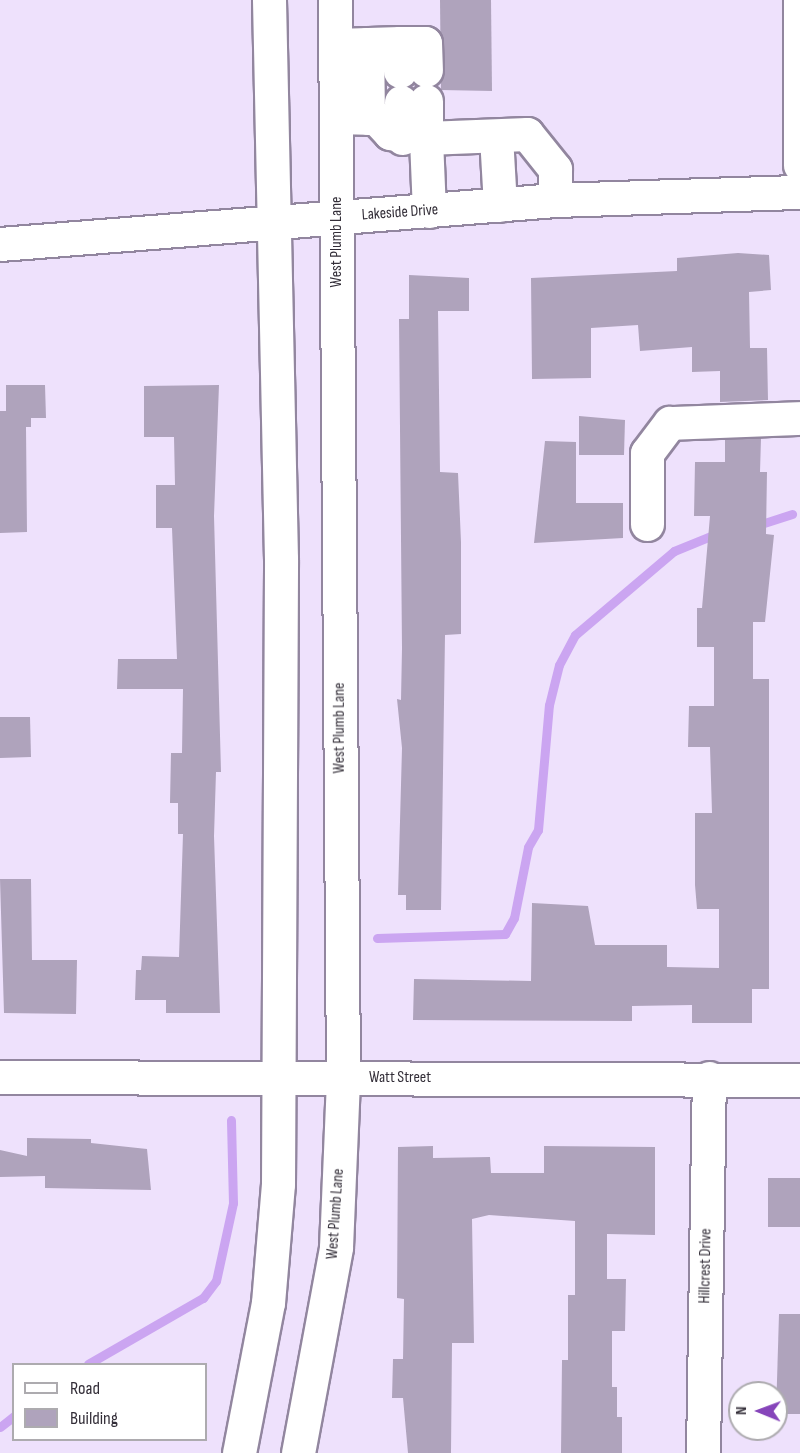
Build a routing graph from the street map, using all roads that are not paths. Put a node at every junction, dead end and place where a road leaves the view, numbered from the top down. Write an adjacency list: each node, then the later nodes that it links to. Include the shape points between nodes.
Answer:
1 (269, 0): 14 (main road)
2 (335, 0): 4 (main road, West Plumb Lane)
3 (800, 0): 8 (main road)
4 (351, 44): 5 (main road, West Plumb Lane); 7 (main road, via 411,78)
5 (352, 117): 7 (main road); 13 (main road, West Plumb Lane)
6 (496, 136): 7 (main road); 10 (main road, via 526,134 555,169); 11 (main road)
7 (414, 138): 12 (main road)
8 (800, 165)
9 (800, 192): 10 (main road, Lakeside Drive)
10 (555, 200): 11 (main road, Lakeside Drive)
11 (500, 205): 12 (main road, Lakeside Drive)
12 (429, 211): 13 (main road, Lakeside Drive)
13 (338, 218): 14 (main road, Lakeside Drive); 20 (main road, West Plumb Lane)
14 (276, 225): 15 (main road, Lakeside Drive); 19 (main road)
15 (0, 244)
16 (800, 418): 17 (main road, via 670,423 647,453)
17 (647, 524)
18 (0, 1077): 19 (main road, Watt Street)
19 (280, 1078): 20 (main road, Watt Street); 23 (main road, via 275,1249)
20 (343, 1078): 21 (main road, Watt Street); 24 (main road, West Plumb Lane, via 336,1247)
21 (709, 1078): 22 (main road, Watt Street); 25 (main road, Hillcrest Drive)
22 (800, 1080)
23 (239, 1453)
24 (298, 1453)
25 (703, 1453)

